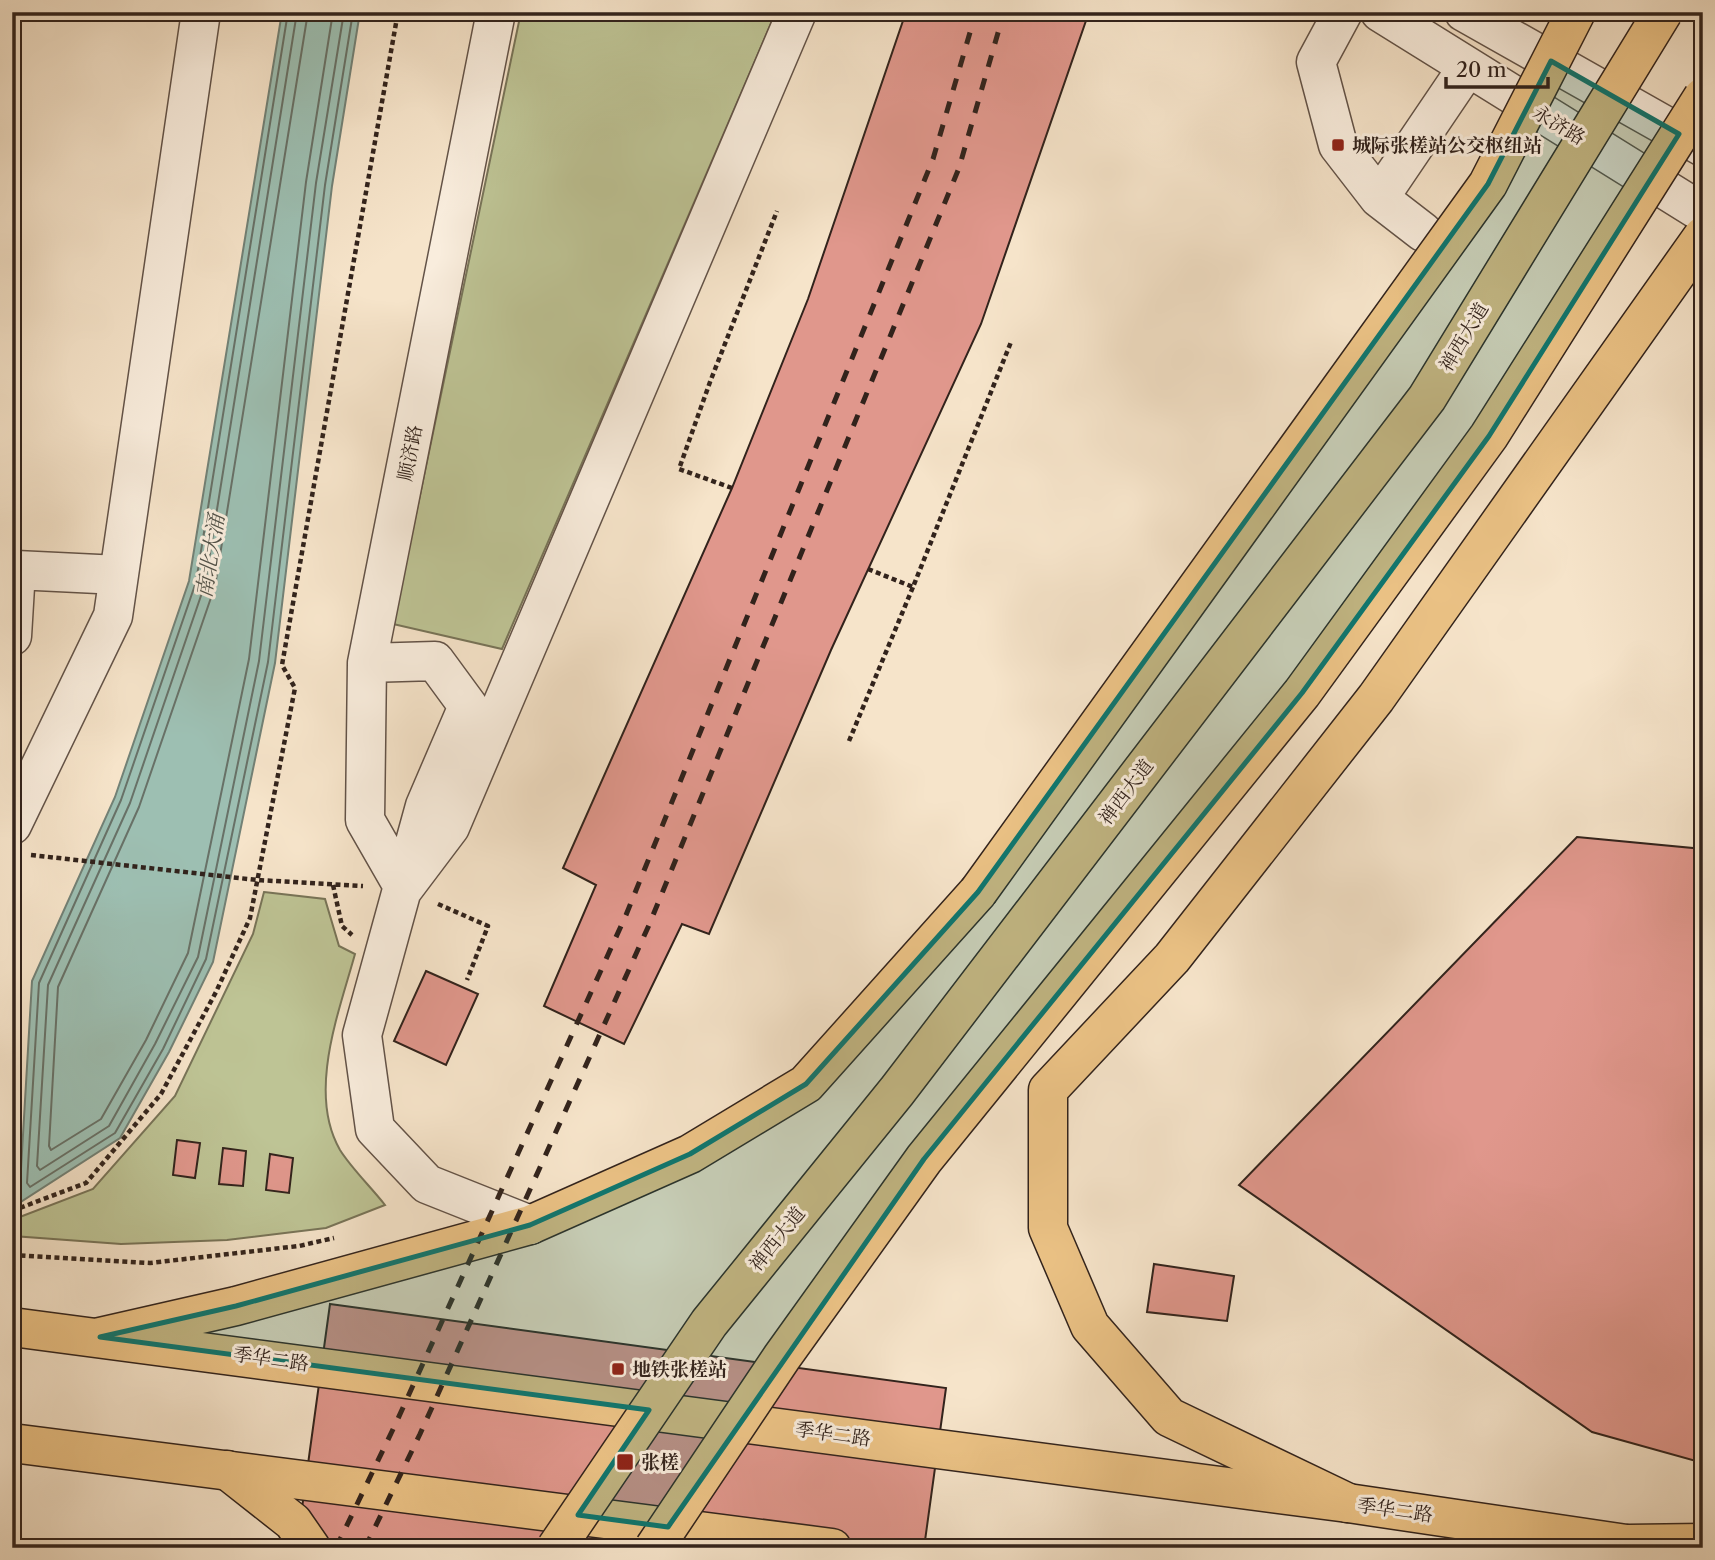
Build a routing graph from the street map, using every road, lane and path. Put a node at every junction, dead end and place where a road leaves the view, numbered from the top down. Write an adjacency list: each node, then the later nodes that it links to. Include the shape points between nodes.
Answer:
1 (201, 12): 21 (street)
2 (398, 12): 27 (path, via 282,665 295,688)
3 (496, 12): 24 (street, 顺济路)
4 (797, 12): 29 (street, via 450,827)
5 (1343, 12): 13 (street, via 1316,62 1338,145)
6 (1380, 12): 10 (street, 永济路)
7 (1464, 12): 12 (street)
8 (1576, 12): 33 (main road, bridge, via 1488,184 978,892 806,1084 690,1154)
9 (1663, 12): 44 (main road, 禅西大道, bridge, via 1427,398 897,1091 709,1322)
10 (1467, 68): 13 (street); 15 (street, 永济路)
11 (1703, 97): 45 (main road, bridge, via 1489,436 1302,693 924,1158)
12 (1703, 147)
13 (1379, 198): 16 (street)
14 (777, 211): 19 (path, via 680,468)
15 (1703, 213)
16 (1423, 232)
17 (1703, 236): 40 (main road, via 1377,698 1172,958 1048,1090 1048,1228 1090,1326 1169,1418)
18 (1011, 342): 22 (path)
19 (732, 488)
20 (868, 569): 22 (path)
21 (119, 575): 23 (street, via 16,570); 26 (street, via 113,616)
22 (913, 587): 25 (path)
23 (12, 636)
24 (367, 663): 29 (street, 顺济路, via 365,820); 29 (street, via 435,661 468,706 425,806)
25 (849, 741)
26 (19, 840): 27 (path)
27 (257, 880): 28 (path); 32 (path, via 250,918 161,1094 86,1182)
28 (333, 885): 29 (path); 30 (path, via 342,926)
29 (404, 888): 31 (path, via 488,926); 33 (street, via 362,1035 375,1129 427,1184)
30 (357, 939)
31 (467, 980)
32 (12, 1210)
33 (530, 1225): 37 (main road, via 236,1306)
34 (336, 1238): 35 (path, via 150,1263)
35 (12, 1255)
36 (12, 1327): 37 (main road, 季华二路)
37 (100, 1337): 40 (main road, 季华二路)
38 (12, 1443): 39 (main road)
39 (227, 1470): 43 (main road, via 293,1522); 46 (main road)
40 (1348, 1503): 42 (main road, 季华二路)
41 (1703, 1544): 42 (main road, 季华二路)
42 (1641, 1546)
43 (311, 1548)
44 (556, 1548)
45 (654, 1548)
46 (832, 1548)

